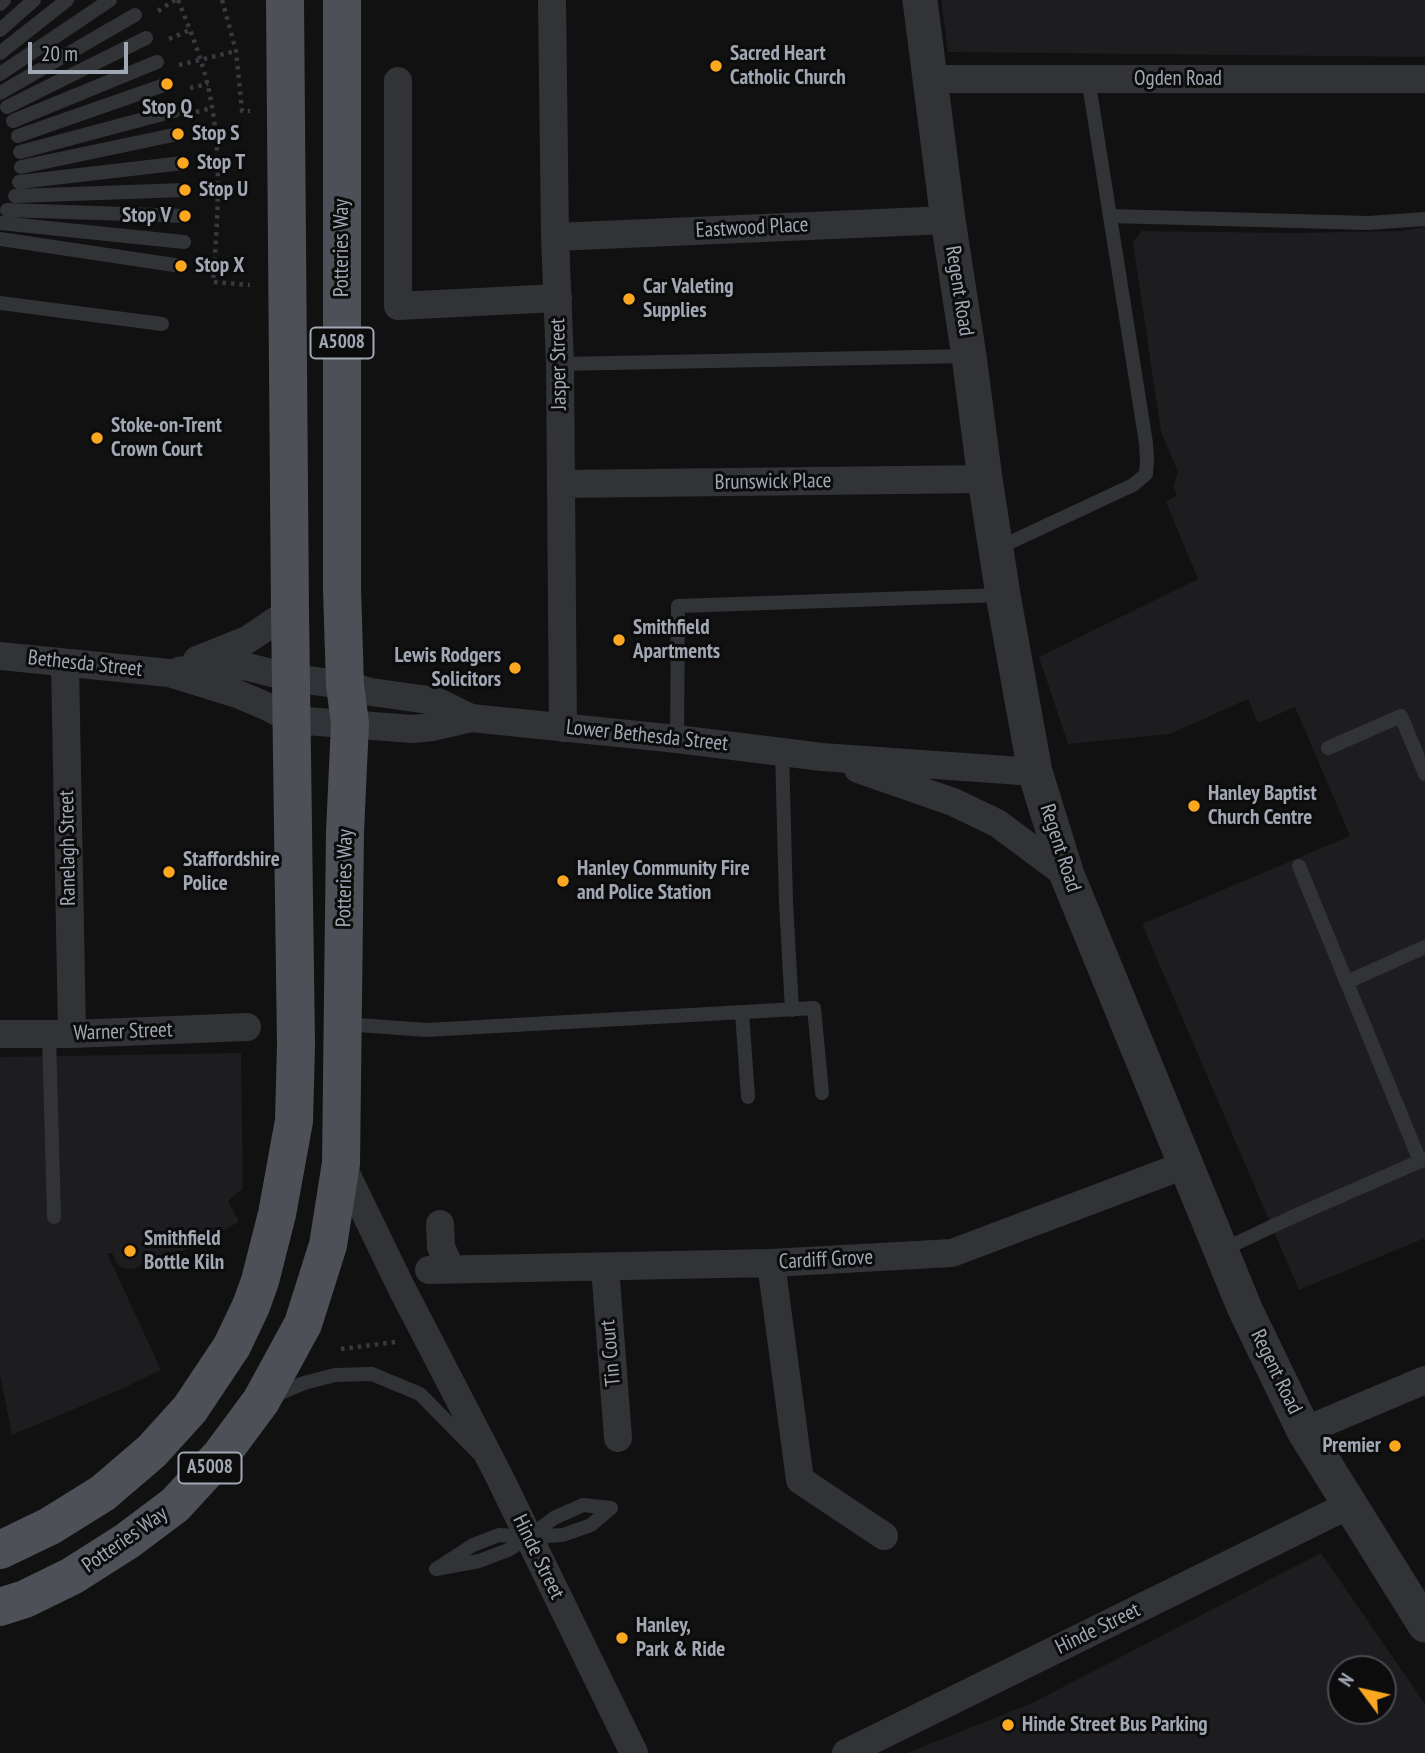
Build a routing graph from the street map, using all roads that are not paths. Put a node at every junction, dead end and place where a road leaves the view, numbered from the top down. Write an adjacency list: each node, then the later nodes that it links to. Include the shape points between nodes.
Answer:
1 (4, 0): 9 (lane)
2 (33, 0): 11 (lane)
3 (67, 0): 13 (lane)
4 (110, 0): 15 (lane)
5 (285, 0): 47 (main road, A5008)
6 (342, 0): 52 (main road, Potteries Way / A5008)
7 (552, 0): 34 (street, Jasper Street)
8 (920, 0): 17 (street, Regent Road)
9 (0, 4)
10 (135, 15): 21 (lane)
11 (0, 30)
12 (146, 38): 21 (lane)
13 (0, 53)
14 (157, 62): 21 (lane)
15 (0, 74)
16 (1088, 78): 17 (street, Ogden Road); 18 (street, Ogden Road); 31 (lane)
17 (931, 79): 33 (street, Regent Road)
18 (1425, 79)
19 (398, 81): 38 (street, via 398,306)
20 (167, 85): 24 (lane)
21 (5, 104): 24 (lane)
22 (174, 111): 25 (lane)
23 (178, 134): 27 (lane)
24 (18, 136): 25 (lane)
25 (20, 152): 27 (lane)
26 (183, 163): 27 (lane)
27 (18, 182): 28 (lane); 29 (lane)
28 (185, 190)
29 (2, 216): 30 (lane); 36 (lane)
30 (185, 216)
31 (1110, 216): 32 (lane, via 1369,223); 45 (lane, via 1146,443 1146,474 1133,485)
32 (1425, 219)
33 (948, 220): 34 (street, Eastwood Place); 41 (street, Regent Road)
34 (555, 237): 38 (street, Jasper Street)
35 (0, 239): 37 (lane)
36 (184, 242)
37 (181, 266)
38 (558, 298): 42 (street, Jasper Street)
39 (0, 303): 40 (lane)
40 (162, 324)
41 (969, 356): 42 (lane); 43 (street, Regent Road)
42 (560, 364): 44 (street, Jasper Street)
43 (985, 479): 44 (street, Brunswick Place); 45 (street, Regent Road)
44 (561, 484): 56 (street, Jasper Street)
45 (996, 549): 46 (street, Regent Road)
46 (1003, 595): 57 (lane, via 678,606); 61 (street, Regent Road)
47 (289, 611): 50 (street, Bethesda Street, via 247,640); 51 (main road, A5008)
48 (0, 656): 49 (street, Bethesda Street)
49 (65, 663): 50 (street, Bethesda Street); 72 (street, Ranelagh Street)
50 (169, 673): 51 (street, Bethesda Street, via 226,665); 54 (street, Bethesda Street, via 240,695)
51 (292, 678): 52 (street, Bethesda Street); 54 (main road, A5008)
52 (345, 685): 53 (street, Lower Bethesda Street, via 436,701); 55 (main road, Potteries Way / A5008)
53 (471, 718): 55 (street, Lower Bethesda Street, via 413,729); 56 (street, Lower Bethesda Street)
54 (292, 720): 55 (street, Lower Bethesda Street); 91 (main road, A5008, via 294,1121 256,1293 232,1346 190,1409 152,1451 103,1493 50,1526)
55 (350, 723): 69 (main road, Potteries Way / A5008)
56 (563, 728): 57 (street, Lower Bethesda Street)
57 (677, 739): 59 (street, Lower Bethesda Street)
58 (1328, 748): 62 (lane, via 1401,716)
59 (782, 751): 60 (street, Lower Bethesda Street); 67 (lane)
60 (822, 757): 61 (street, Lower Bethesda Street); 64 (street, Lower Bethesda Street, via 953,802 997,823)
61 (1035, 772): 64 (street, Regent Road)
62 (1425, 774)
63 (1300, 866): 66 (lane)
64 (1067, 875): 77 (street, Regent Road)
65 (1418, 950): 66 (lane)
66 (1347, 982): 75 (lane)
67 (792, 1010): 68 (lane); 73 (lane, via 814,1009)
68 (742, 1013): 69 (lane, via 427,1030); 74 (lane)
69 (343, 1024): 76 (main road, Potteries Way / A5008)
70 (247, 1027): 72 (street, Warner Street)
71 (0, 1034): 72 (street, Warner Street)
72 (60, 1034): 78 (lane)
73 (822, 1093)
74 (748, 1097)
75 (1422, 1160): 80 (lane)
76 (341, 1163): 84 (main road, Potteries Way / A5008, via 328,1245 303,1324); 87 (street, Hinde Street)
77 (1185, 1166): 80 (street, Regent Road); 81 (street, Cardiff Grove, via 952,1252)
78 (54, 1217)
79 (440, 1224): 82 (street, Cardiff Grove, via 440,1270)
80 (1221, 1250): 85 (street, Regent Road)
81 (771, 1263): 82 (street, Cardiff Grove); 89 (street, via 800,1480)
82 (605, 1267): 86 (street, Tin Court)
83 (1425, 1380): 85 (street)
84 (261, 1401): 87 (lane, via 335,1375 372,1374 420,1394); 92 (main road, Potteries Way / A5008, via 221,1455 175,1505 72,1576)
85 (1304, 1431): 88 (street, Regent Road)
86 (618, 1438)
87 (498, 1474): 90 (street, Hinde Street)
88 (1351, 1504): 93 (street, Regent Road); 95 (street, Hinde Street)
89 (884, 1536)
90 (529, 1537): 90 (lane, via 563,1535 591,1525 611,1508 583,1505 554,1518); 90 (lane, via 479,1561 436,1569 473,1545 499,1535); 94 (street, Hinde Street)
91 (2, 1547)
92 (0, 1607)
93 (1425, 1625)
94 (634, 1753)
95 (846, 1753)

